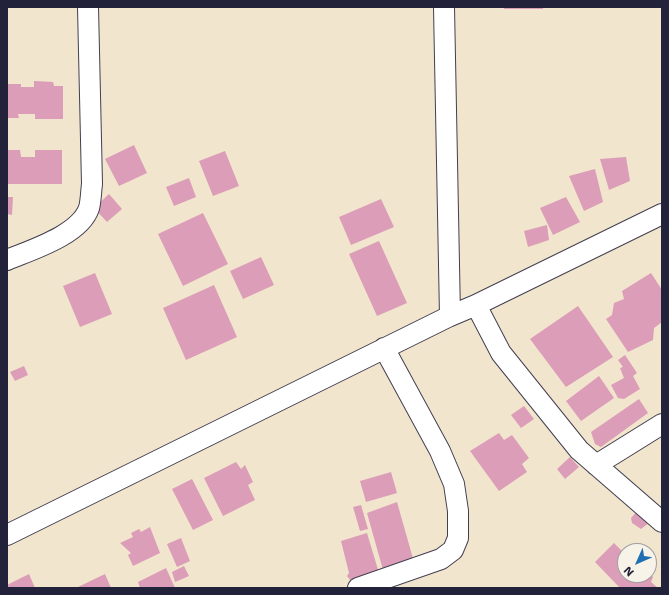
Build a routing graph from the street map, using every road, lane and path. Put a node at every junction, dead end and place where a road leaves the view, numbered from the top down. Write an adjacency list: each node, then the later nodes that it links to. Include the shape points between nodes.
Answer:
1 (88, 7): 4 (street, via 92,184 89,209 80,222 63,236)
2 (444, 7): 6 (street)
3 (662, 214): 5 (street)
4 (7, 260)
5 (476, 305): 6 (street); 9 (street, via 501,353 579,450)
6 (450, 316): 7 (street)
7 (384, 348): 11 (street); 12 (street, via 440,451 454,484 458,538 452,550 441,559)
8 (662, 424): 9 (street)
9 (596, 465): 10 (street)
10 (662, 522)
11 (7, 535)
12 (358, 588)

